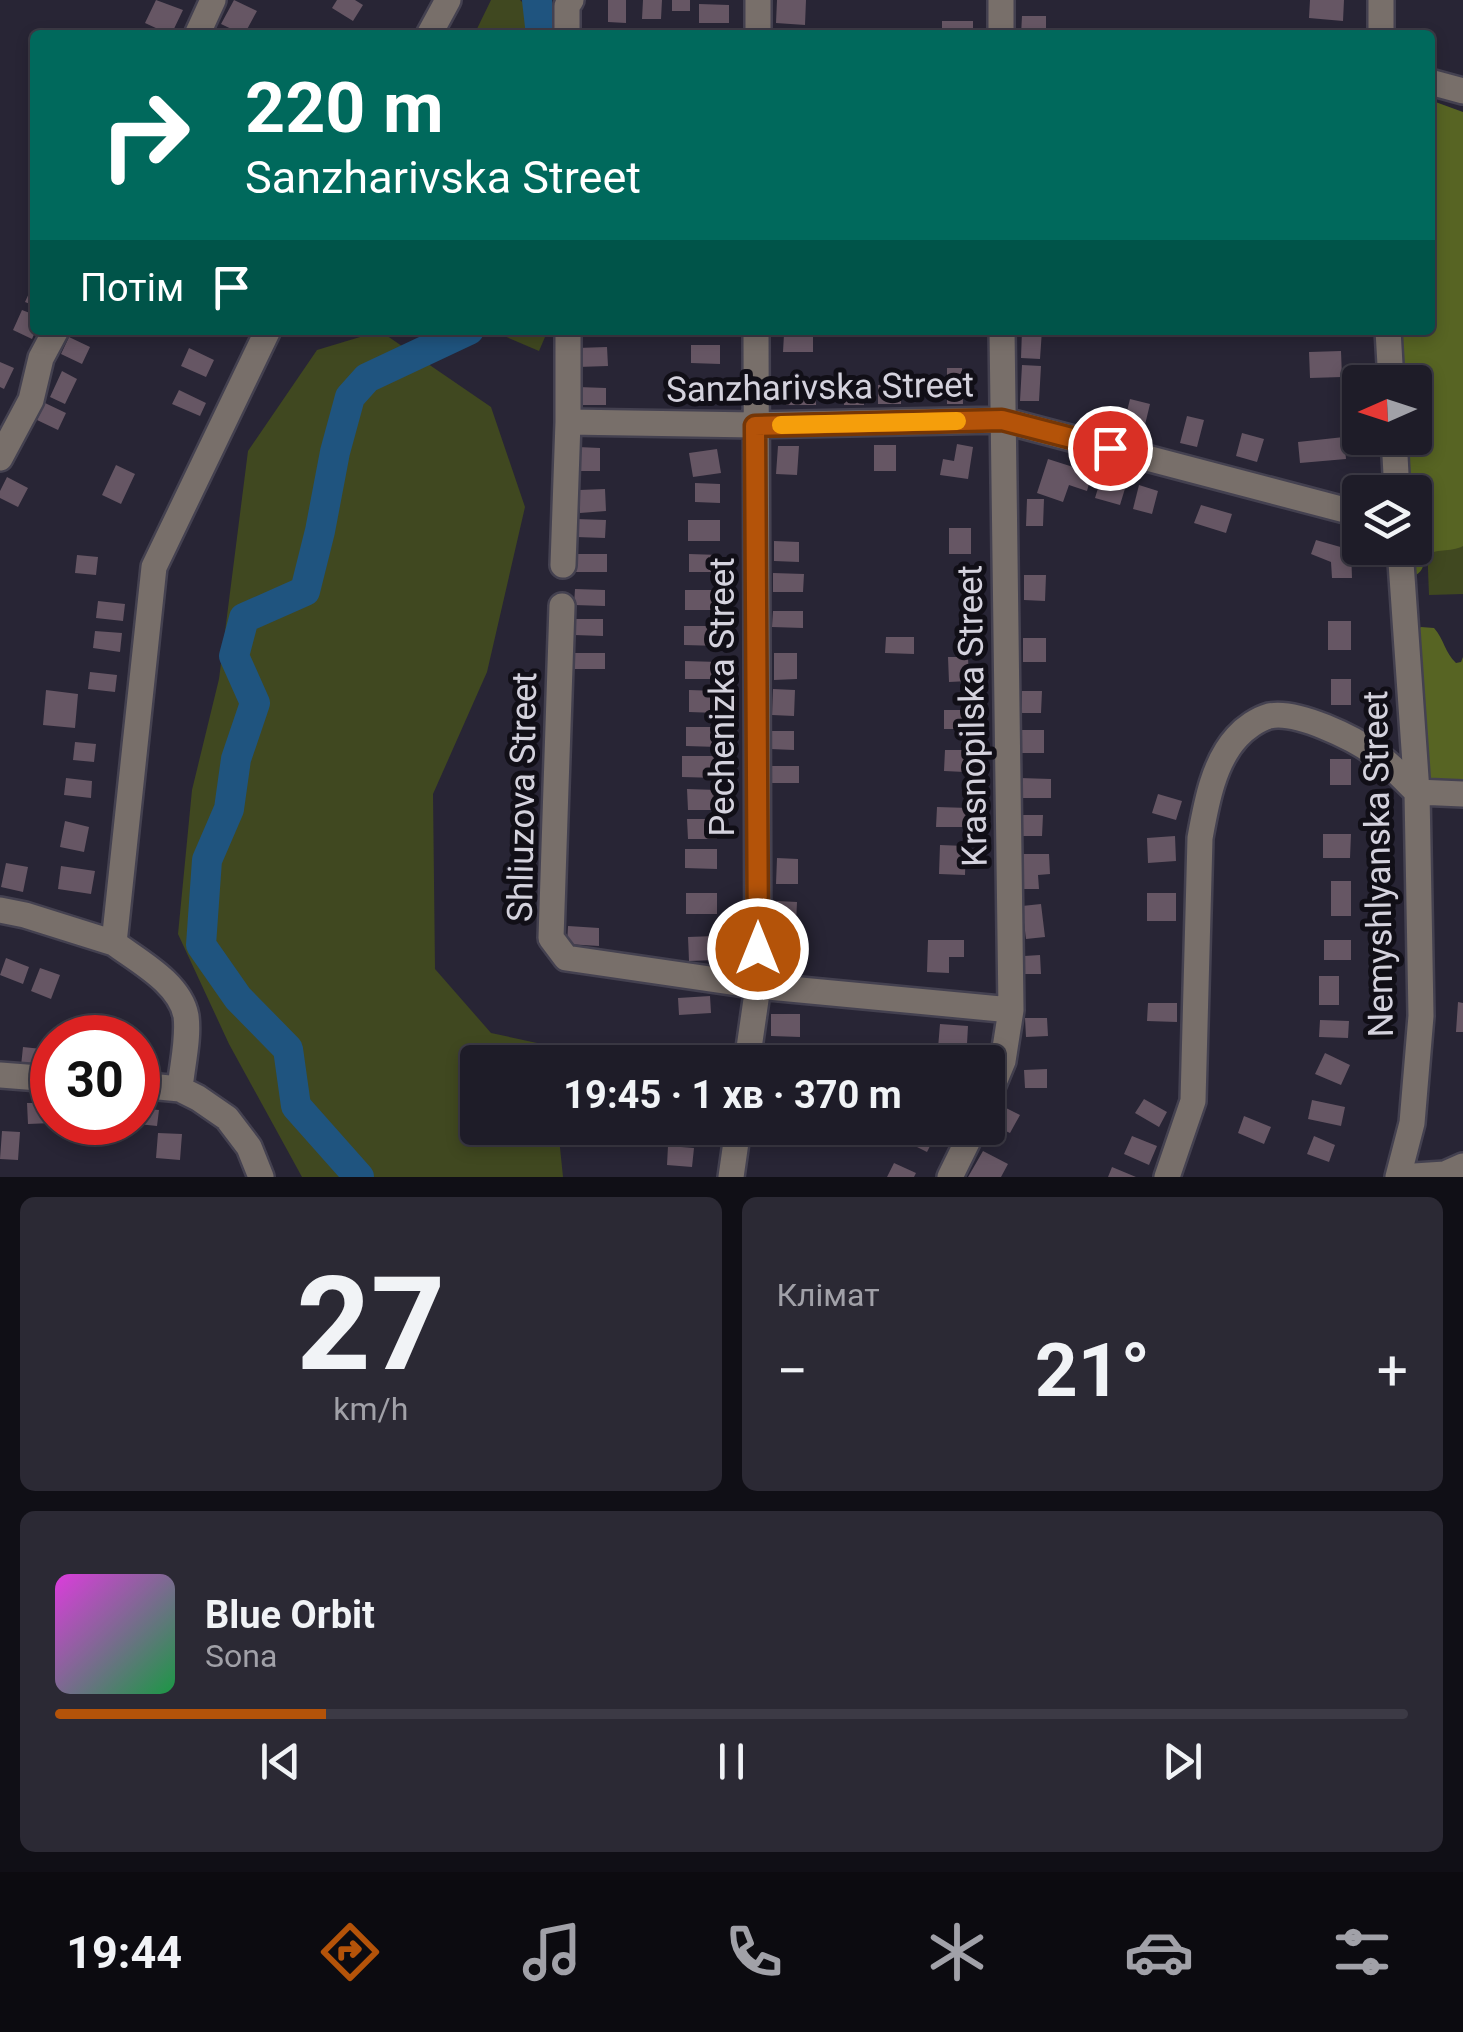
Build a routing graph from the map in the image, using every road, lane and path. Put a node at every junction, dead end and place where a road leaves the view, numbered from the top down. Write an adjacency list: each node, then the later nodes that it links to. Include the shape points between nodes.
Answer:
1 (213, 0): 7 (street)
2 (448, 0): 8 (street)
3 (570, 0): 9 (street)
4 (758, 0): 10 (street)
5 (1000, 0): 11 (street)
6 (1381, 0): 12 (street)
7 (198, 30)
8 (432, 30)
9 (568, 30)
10 (758, 30)
11 (1001, 30)
12 (1381, 30)
13 (1435, 83): 14 (street)
14 (1463, 91)
15 (53, 335): 25 (street, via 31,400)
16 (266, 335): 33 (street, via 154,566)
17 (568, 335): 23 (street)
18 (756, 335): 24 (street, Pechenizka Street)
19 (1002, 335): 22 (street, Krasnopilska Street)
20 (1388, 335): 21 (street)
21 (1389, 365)
22 (1002, 420): 24 (street, Sanzharivska Street); 26 (street, Sanzharivska Street); 35 (street, Krasnopilska Street)
23 (568, 422): 24 (street, Sanzharivska Street); 27 (street)
24 (755, 426): 34 (street, Pechenizka Street)
25 (0, 458)
26 (1342, 509)
27 (563, 565)
28 (1401, 565): 30 (street, Nemyshlyanska Street)
29 (562, 606): 34 (street, Shliuzova Street, via 551,938 566,958)
30 (1417, 792): 31 (street); 48 (street, via 1378,755 1290,715 1270,716 1236,738 1218,768 1200,838 1193,1101); 49 (street, Nemyshlyanska Street, via 1421,1016 1412,1123)
31 (1463, 794)
32 (0, 910): 33 (street)
33 (114, 943): 41 (street, via 181,1001 186,1031)
34 (758, 986): 35 (street, Shliuzova Street); 36 (street, Pechenizka Street)
35 (1011, 1010): 37 (street, Krasnopilska Street)
36 (750, 1045)
37 (1005, 1048)
38 (0, 1074): 39 (street)
39 (30, 1077)
40 (160, 1088): 41 (street)
41 (180, 1089): 45 (street, via 228,1118 249,1146)
42 (736, 1145): 46 (street)
43 (966, 1145): 47 (street)
44 (1463, 1166): 49 (street)
45 (260, 1177)
46 (731, 1177)
47 (950, 1177)
48 (1167, 1177)
49 (1399, 1177)

